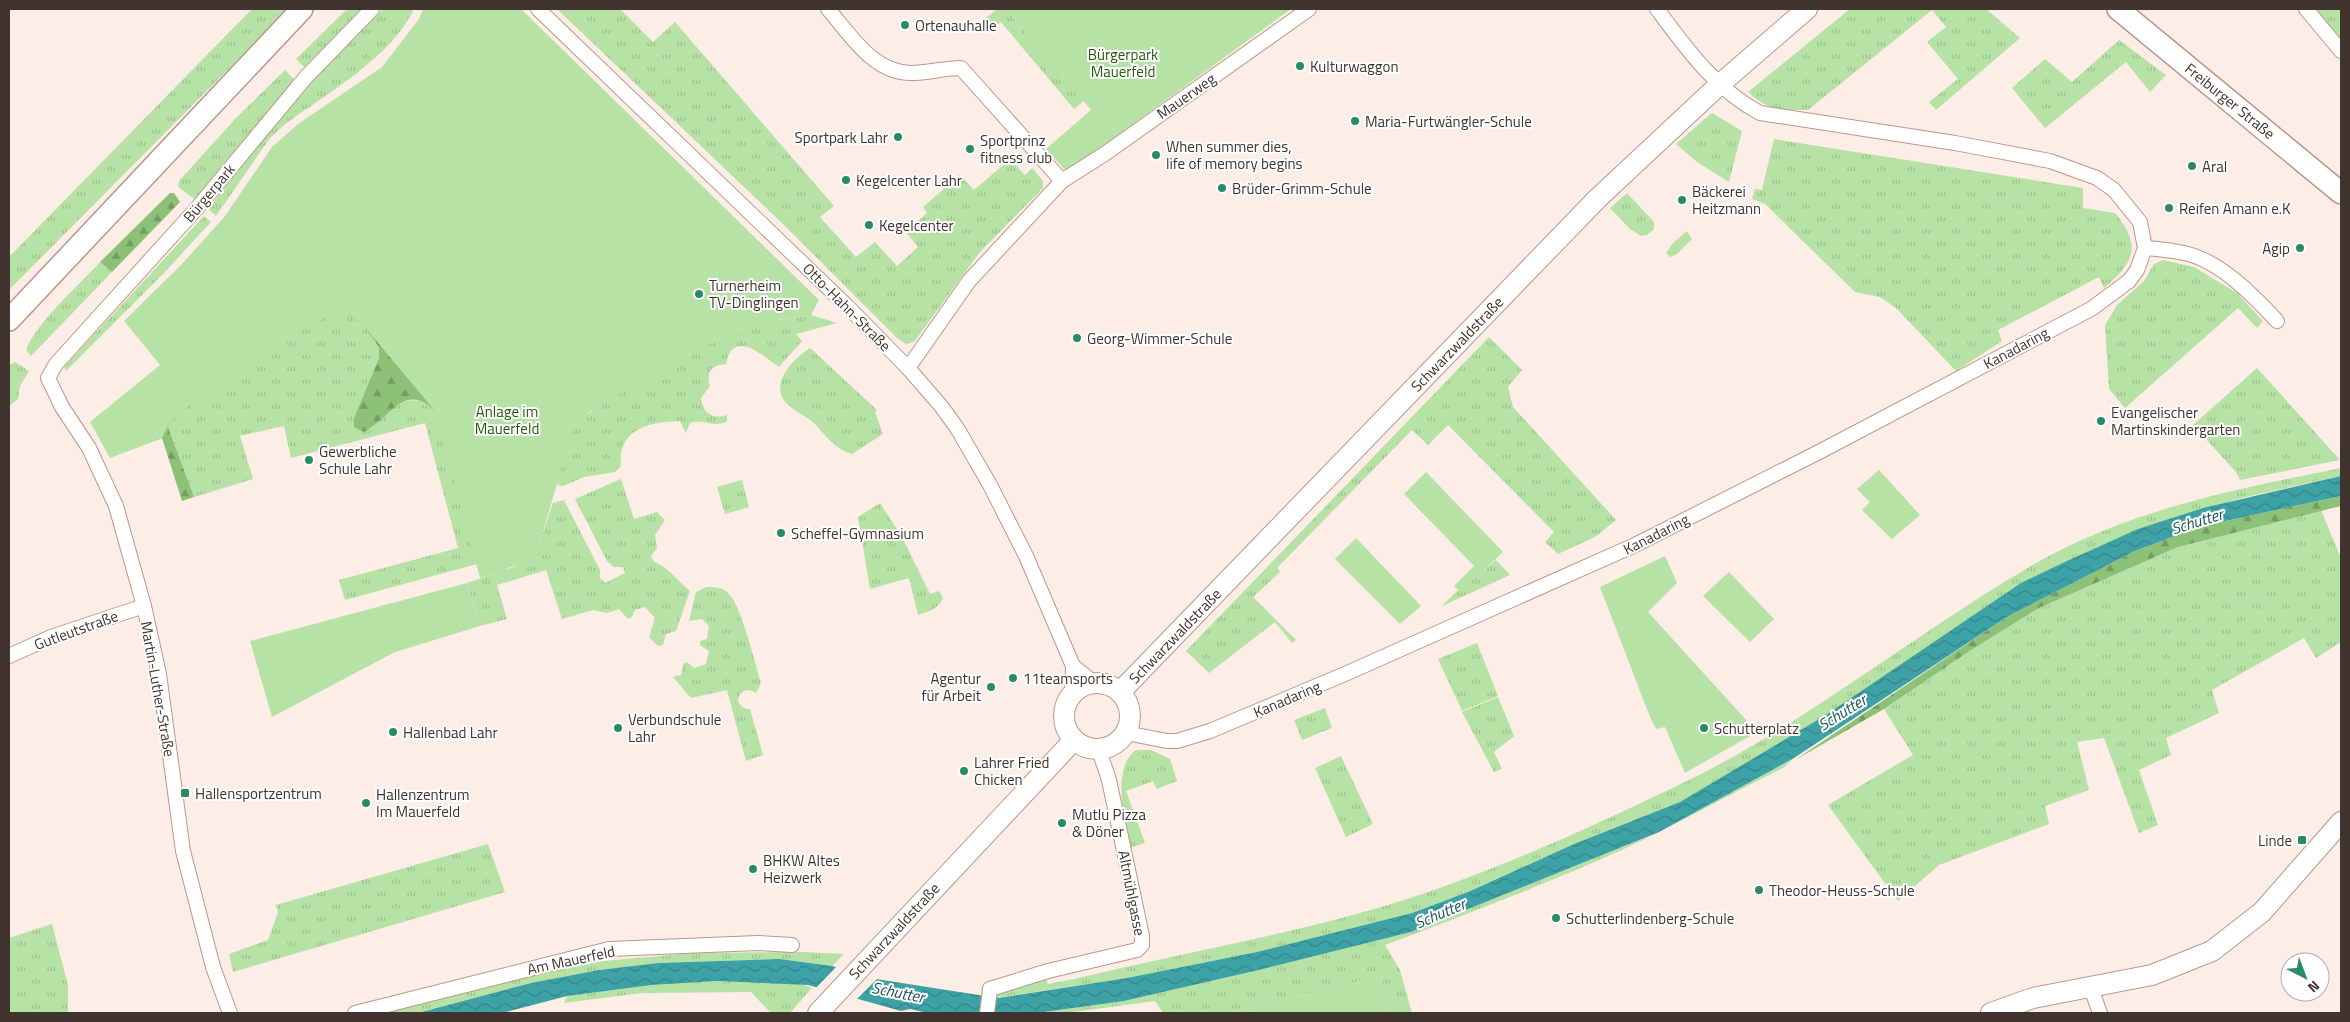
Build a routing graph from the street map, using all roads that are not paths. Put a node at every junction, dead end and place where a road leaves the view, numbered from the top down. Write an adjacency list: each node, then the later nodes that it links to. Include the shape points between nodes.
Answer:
1 (302, 9): 15 (main road)
2 (372, 9): 19 (street, Bürgerpark, via 306,77 198,206 56,364)
3 (538, 9): 18 (street, Otto-Hahn-Straße)
4 (828, 9): 12 (street, via 869,57 900,73 961,68)
5 (1309, 9): 12 (street, Mauerweg)
6 (1657, 9): 11 (street)
7 (1808, 9): 11 (street, Schwarzwaldstraße)
8 (2118, 9): 13 (main road, Freiburger Straße)
9 (2306, 9): 10 (street)
10 (2341, 51)
11 (1719, 85): 14 (street, via 1740,103 1760,113 1955,142 2074,168 2114,190 2140,222); 24 (street, Schwarzwaldstraße, via 1597,199)
12 (1062, 181): 18 (street, Mauerweg, via 969,282)
13 (2341, 192)
14 (2145, 248): 17 (street, via 2186,253 2213,266 2244,286); 26 (street, Kanadaring, via 2129,281 2091,309 1635,545 1210,731 1167,741)
15 (18, 300): 16 (main road)
16 (9, 320)
17 (2277, 322)
18 (908, 368): 22 (street, Otto-Hahn-Straße, via 957,428 990,485 1026,556)
19 (48, 378): 20 (street, Martin-Luther-Straße, via 116,506)
20 (144, 606): 21 (street, Gutleutstraße, via 51,637); 33 (street, Martin-Luther-Straße, via 159,674 183,851 213,967)
21 (9, 656)
22 (1073, 666): 23 (street, Otto-Hahn-Straße); 25 (street, Otto-Hahn-Straße)
23 (1094, 683): 24 (street, via 1112,686); 25 (street, via 1086,684)
24 (1120, 692): 26 (street, via 1130,711)
25 (1072, 694): 27 (street, via 1066,703 1064,718 1067,732)
26 (1126, 733): 28 (street, via 1119,742)
27 (1074, 740): 28 (street); 32 (street, Schwarzwaldstraße)
28 (1099, 750): 35 (street, Altmühlgasse, via 1111,789 1142,945 1137,950 1048,971 989,992)
29 (2341, 822): 31 (street, via 2262,912 2212,951 2152,975)
30 (792, 945): 34 (street, Am Mauerfeld, via 758,943 609,949)
31 (2091, 988): 36 (street, via 2034,998); 37 (street)
32 (820, 1011)
33 (230, 1013)
34 (355, 1013)
35 (988, 1013)
36 (1991, 1013)
37 (2100, 1013)

